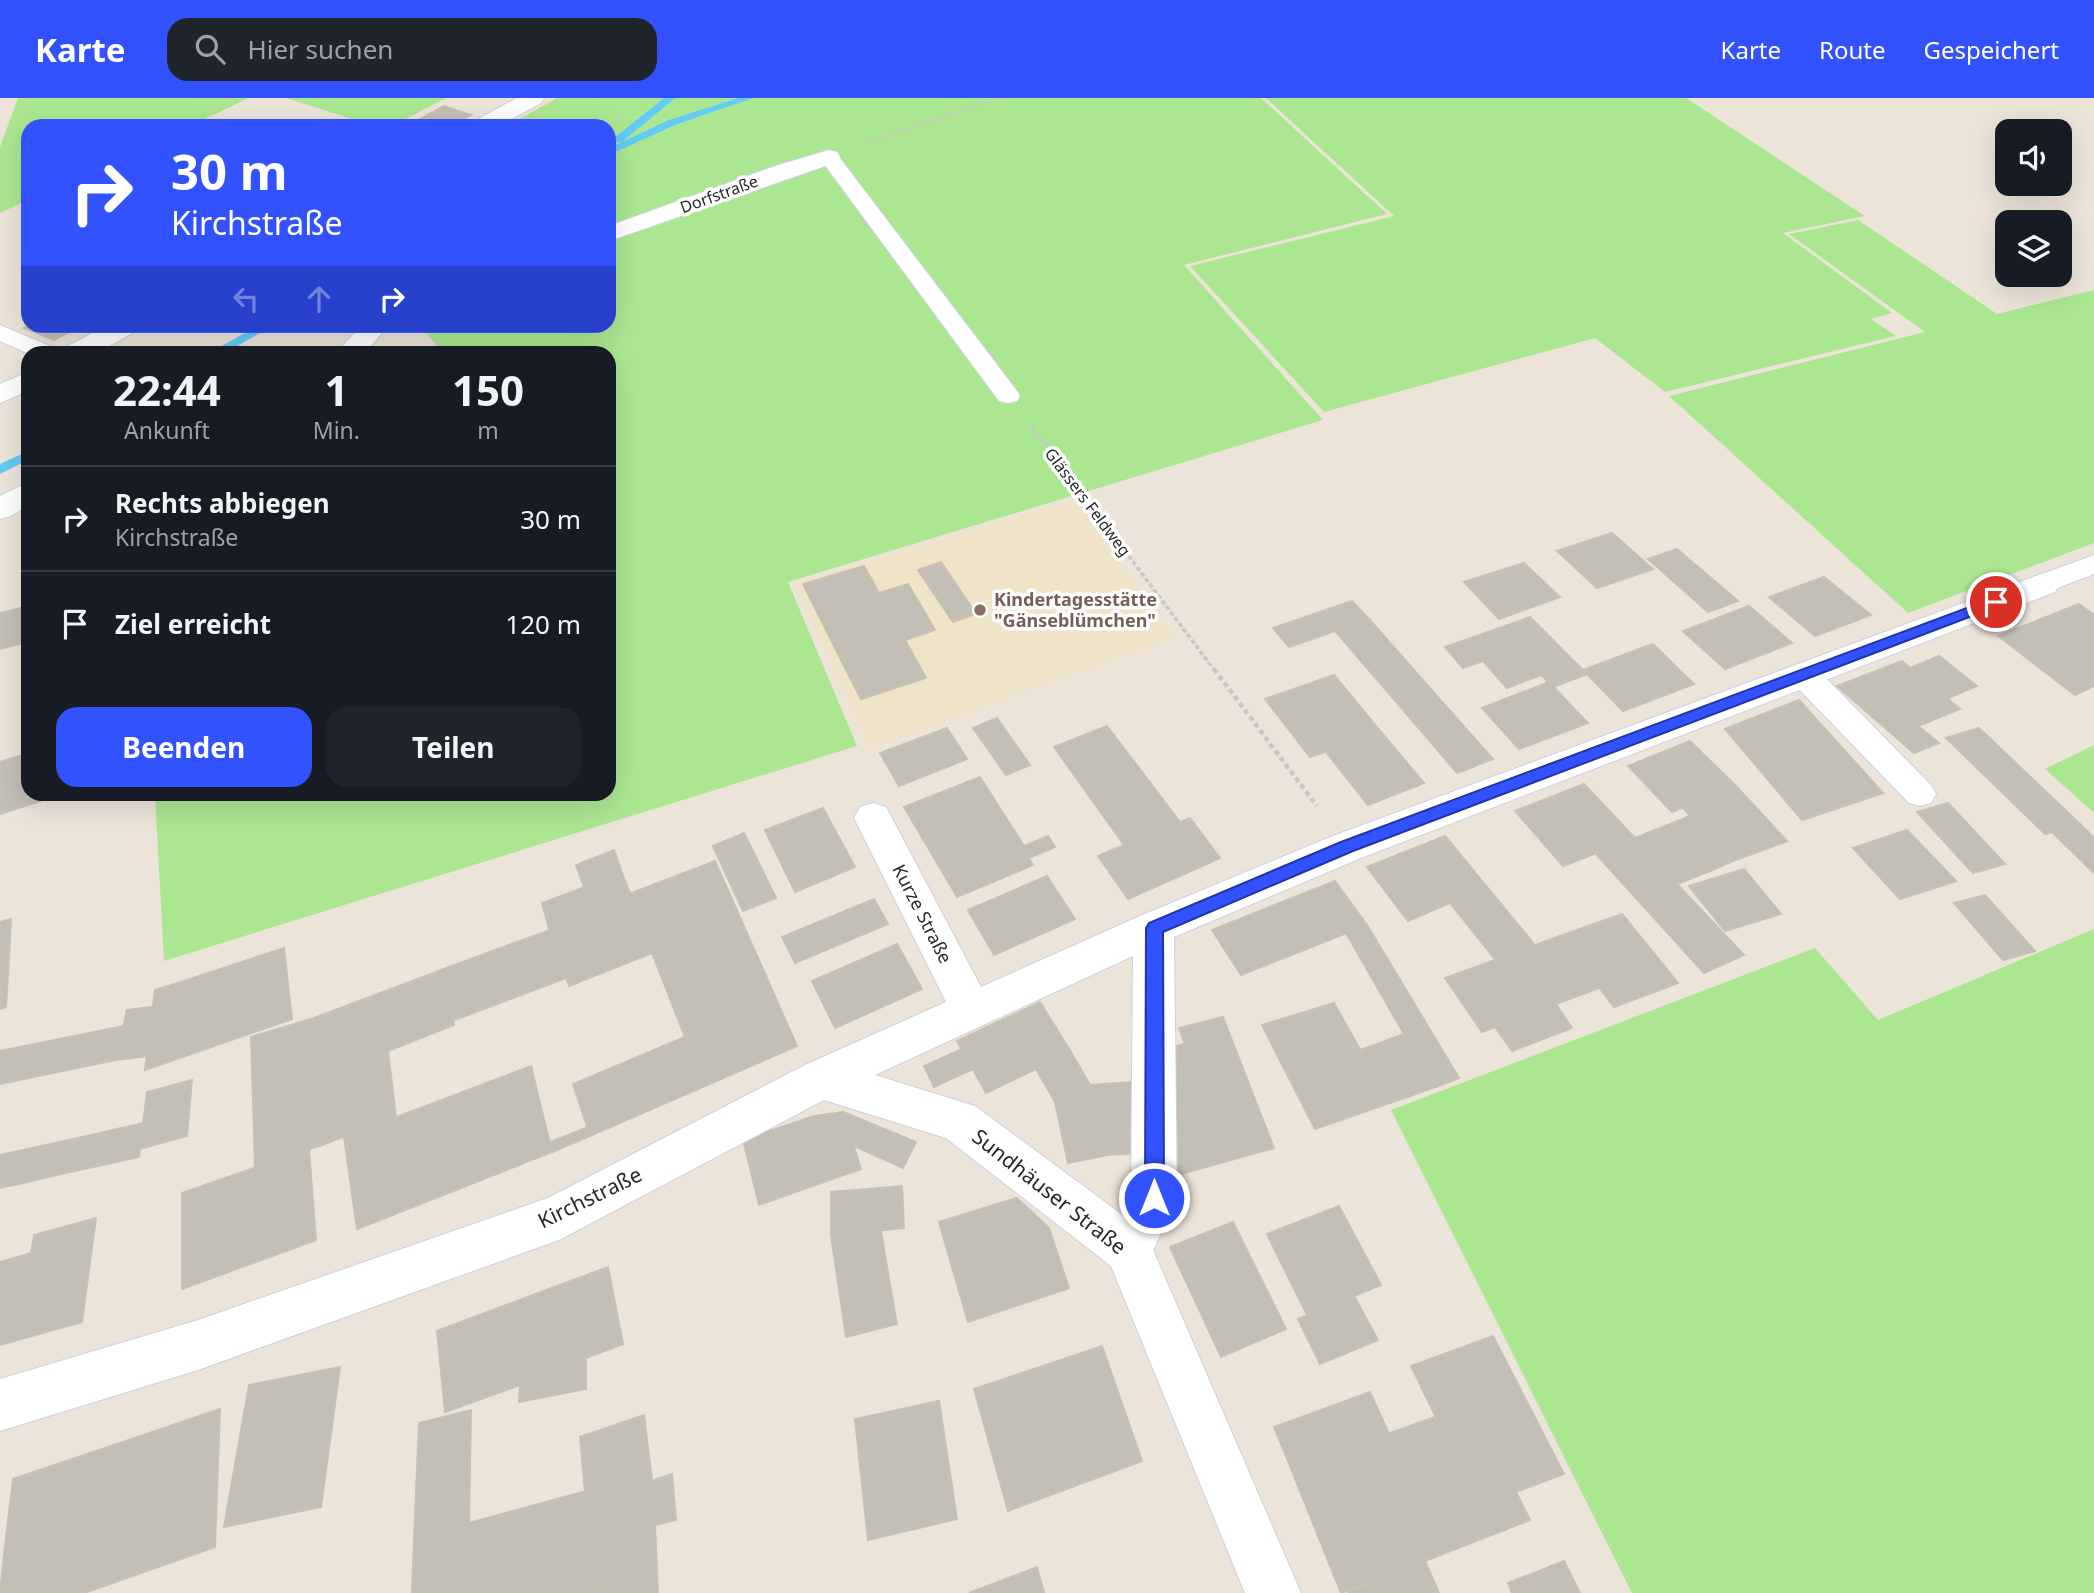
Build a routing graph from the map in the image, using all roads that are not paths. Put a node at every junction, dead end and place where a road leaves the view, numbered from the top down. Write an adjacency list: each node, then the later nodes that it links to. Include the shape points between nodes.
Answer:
1 (533, 98): 2 (street)
2 (496, 119)
3 (829, 157): 4 (street, Dorfstraße); 11 (lane)
4 (616, 231)
5 (0, 332): 7 (lane)
6 (112, 333): 8 (street)
7 (31, 346)
8 (89, 346)
9 (21, 384): 10 (street)
10 (0, 396)
11 (1008, 396)
12 (21, 496): 13 (street)
13 (0, 509)
14 (2094, 565): 15 (lane)
15 (2044, 584): 16 (street, Kirchstraße)
16 (1803, 674): 17 (lane); 19 (street, Kirchstraße, via 1347,847)
17 (1920, 794)
18 (873, 818): 20 (street, Kurze Straße)
19 (1154, 928): 20 (street, Kirchstraße); 22 (street, via 1154,1198)
20 (972, 1011): 21 (street, Kirchstraße)
21 (821, 1079): 22 (street, Sundhäuser Straße, via 959,1121); 23 (street, Kirchstraße, via 559,1217 198,1345)
22 (1128, 1249): 24 (street, Sundhäuser Straße)
23 (0, 1405)
24 (1273, 1593)

